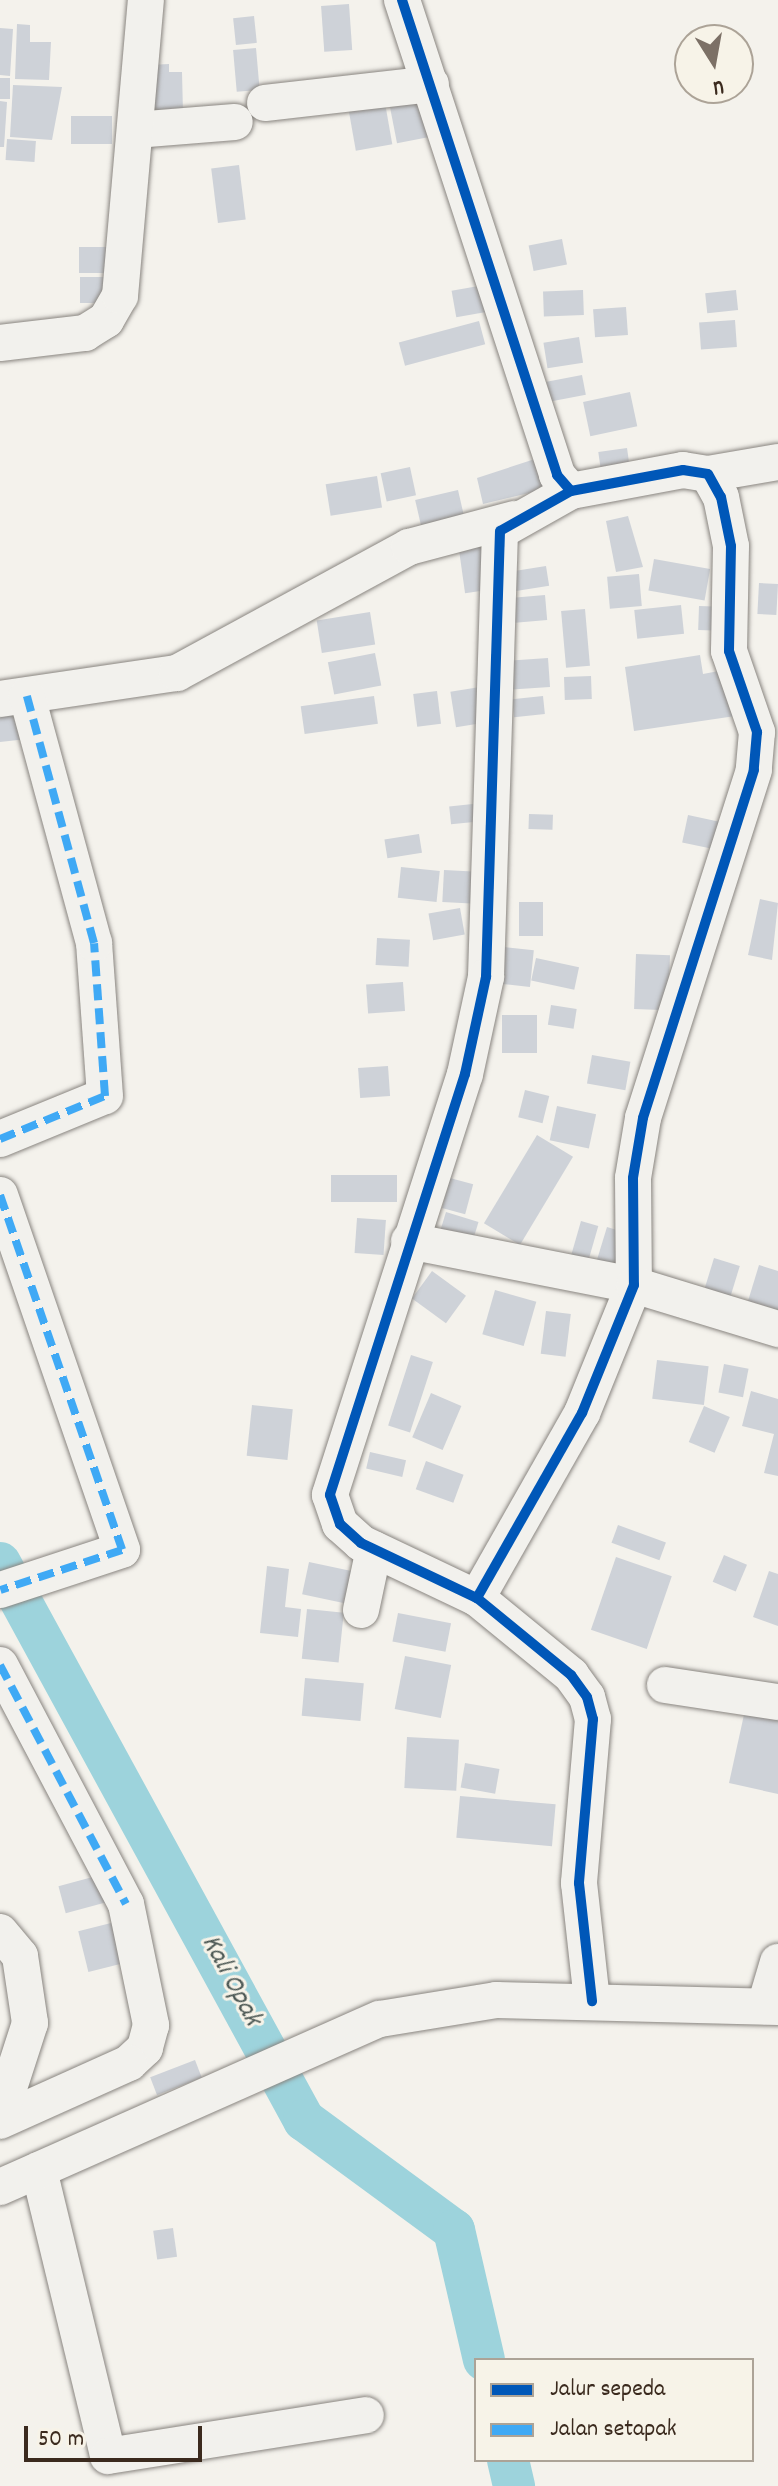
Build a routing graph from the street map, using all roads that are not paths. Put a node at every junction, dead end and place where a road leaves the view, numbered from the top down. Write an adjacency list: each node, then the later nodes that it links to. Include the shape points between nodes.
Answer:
1 (146, 0): 6 (street)
2 (402, 0): 3 (street)
3 (431, 84): 4 (street); 10 (street, via 542,441)
4 (265, 103)
5 (235, 122): 6 (street)
6 (135, 130): 7 (street, via 120,296 106,320 85,333)
7 (0, 343)
8 (778, 462): 9 (street)
9 (708, 474): 10 (street, via 683,470); 16 (street, via 731,546 729,651 757,732 754,770 643,1118 633,1178)
10 (571, 491): 11 (street)
11 (514, 519): 12 (street, via 409,547 184,671); 15 (street, via 500,531 493,589 486,977 465,1074)
12 (13, 698): 13 (street, via 94,943 105,1096)
13 (0, 1139)
14 (0, 1195): 19 (street, via 122,1550)
15 (409, 1241): 16 (street); 18 (street, via 330,1495 340,1524)
16 (634, 1285): 17 (street); 20 (street, via 582,1413)
17 (778, 1329)
18 (374, 1549): 20 (street); 21 (street)
19 (0, 1590)
20 (477, 1598): 27 (street, via 571,1675 593,1719 579,1883)
21 (361, 1610)
22 (0, 1665): 29 (street, via 126,1904 151,2025 145,2048 129,2063)
23 (665, 1685): 24 (street)
24 (778, 1702)
25 (0, 1932): 29 (street, via 20,1956 30,2023)
26 (778, 1962): 28 (street)
27 (592, 2001): 28 (street); 30 (street, via 424,2009 334,2037 219,2094)
28 (771, 2006)
29 (0, 2119)
30 (39, 2170): 31 (street); 32 (street, via 108,2456)
31 (0, 2187)
32 (366, 2415)

